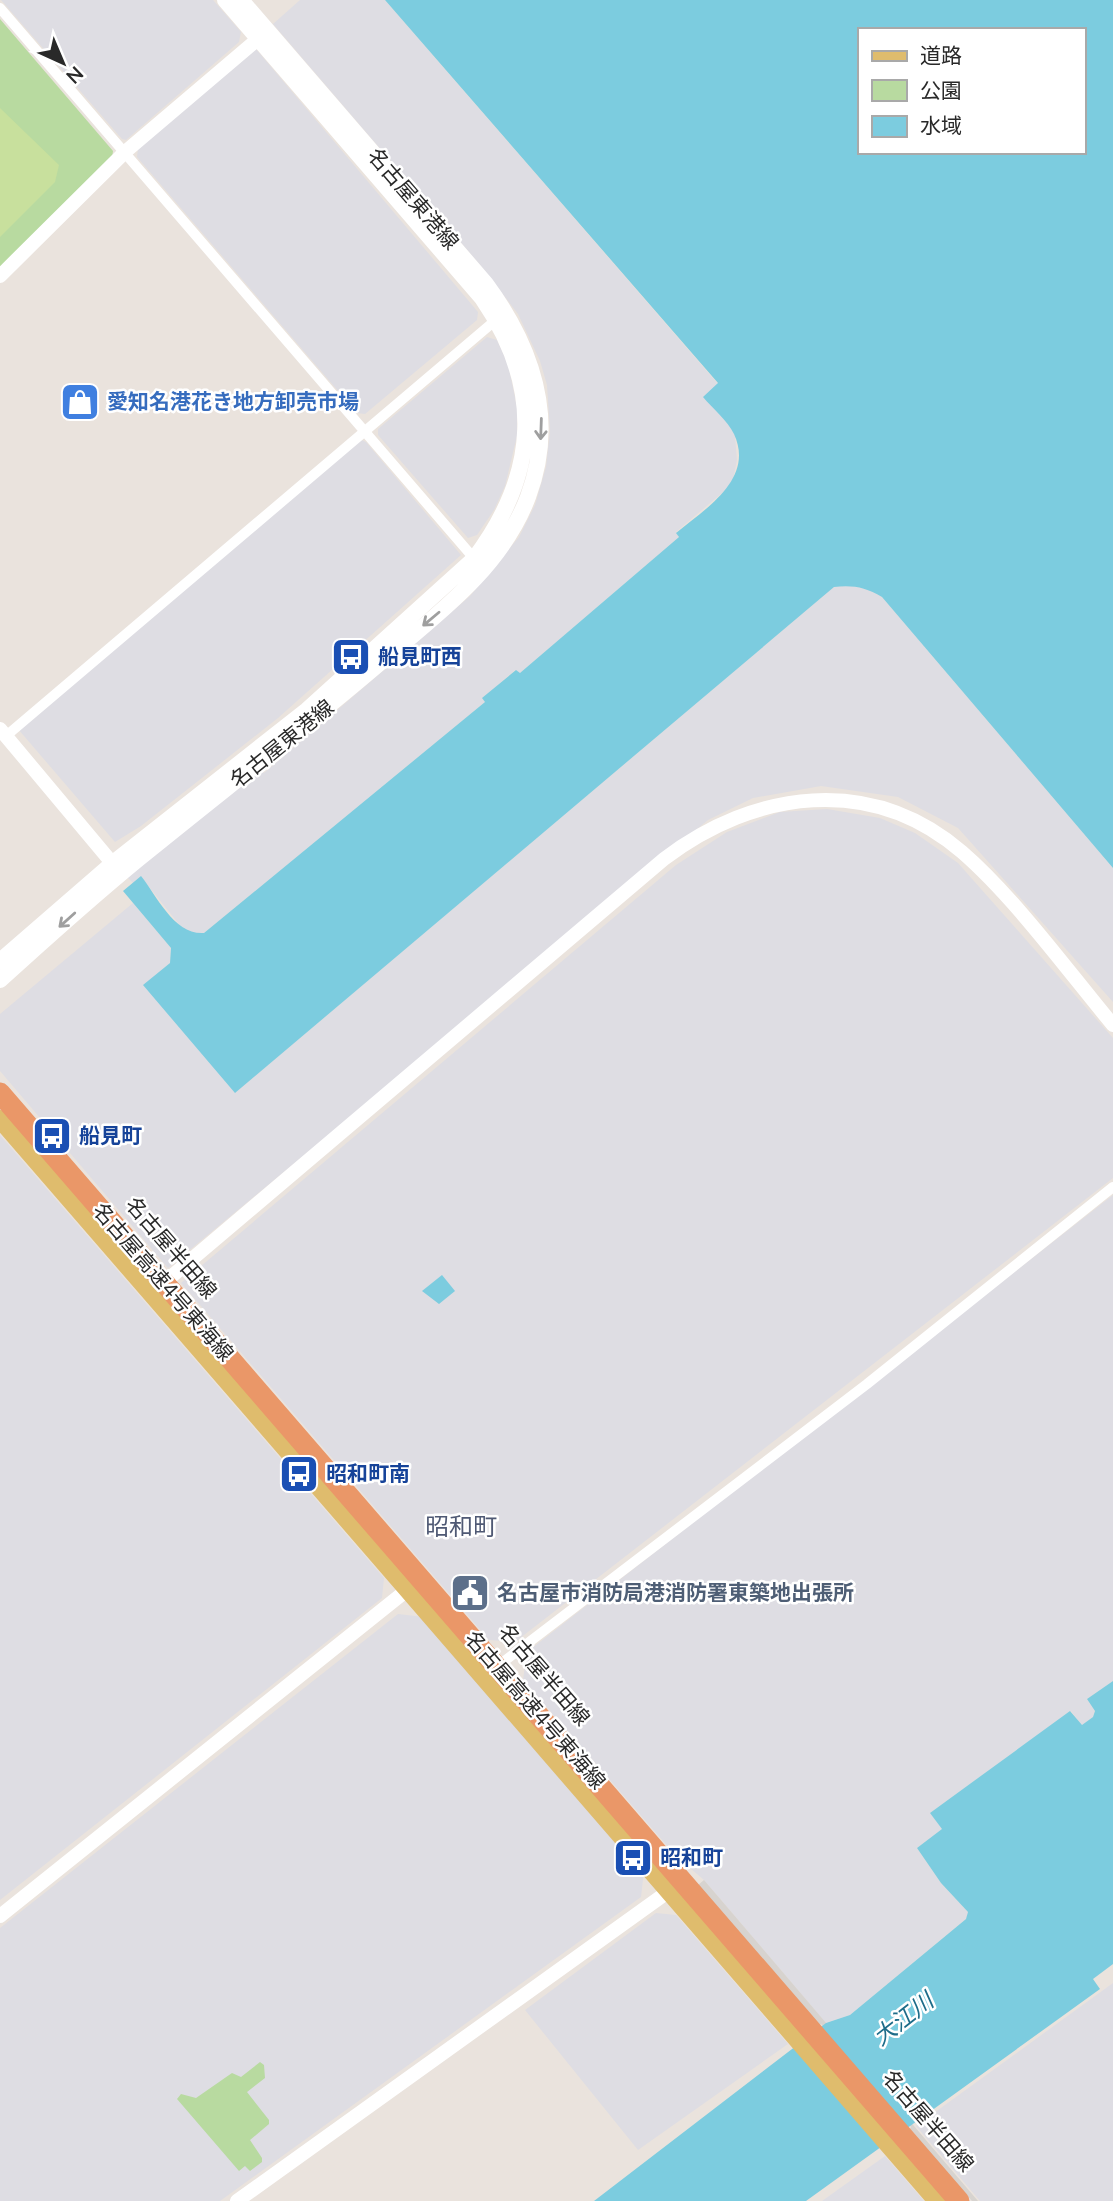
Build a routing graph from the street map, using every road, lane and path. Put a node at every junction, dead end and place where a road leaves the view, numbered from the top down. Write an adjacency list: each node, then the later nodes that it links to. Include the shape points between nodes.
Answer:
1 (225, 0): 4 (main road, 名古屋東港線)
2 (241, 0): 9 (main road, 名古屋東港線, one-way to 9, via 486,284 521,338 538,386 540,457 527,498)
3 (0, 8): 5 (street)
4 (259, 38): 5 (street); 7 (main road, 名古屋東港線)
5 (125, 152): 6 (street); 8 (street)
6 (0, 276)
7 (497, 319): 8 (street); 9 (main road, 名古屋東港線, via 522,379 526,433 510,502)
8 (363, 430): 9 (street); 10 (street)
9 (479, 564): 11 (main road, 名古屋東港線, via 315,718)
10 (3, 732): 11 (street)
11 (117, 868): 12 (main road, 名古屋東港線); 13 (main road, 名古屋東港線, one-way to 13)
12 (0, 961)
13 (0, 980)
14 (1113, 1025): 19 (street, via 984,874 943,838 900,815 853,803 806,800 758,808 709,829 664,859)
15 (0, 1086): 19 (main road, 名古屋半田線)
16 (0, 1093): 28 (highway, 名古屋高速4号東海線)
17 (0, 1116): 20 (main road); 27 (highway, 名古屋高速4号東海線, via 586,1786)
18 (1113, 1187): 22 (street, via 867,1384)
19 (169, 1279): 20 (street); 22 (main road, 名古屋半田線)
20 (150, 1293): 21 (main road)
21 (407, 1590): 23 (main road); 25 (street)
22 (503, 1662): 23 (street); 29 (main road, 名古屋半田線)
23 (484, 1678): 24 (main road)
24 (669, 1891): 26 (street); 27 (main road)
25 (0, 1916)
26 (237, 2201)
27 (940, 2201)
28 (959, 2201)
29 (968, 2201)

